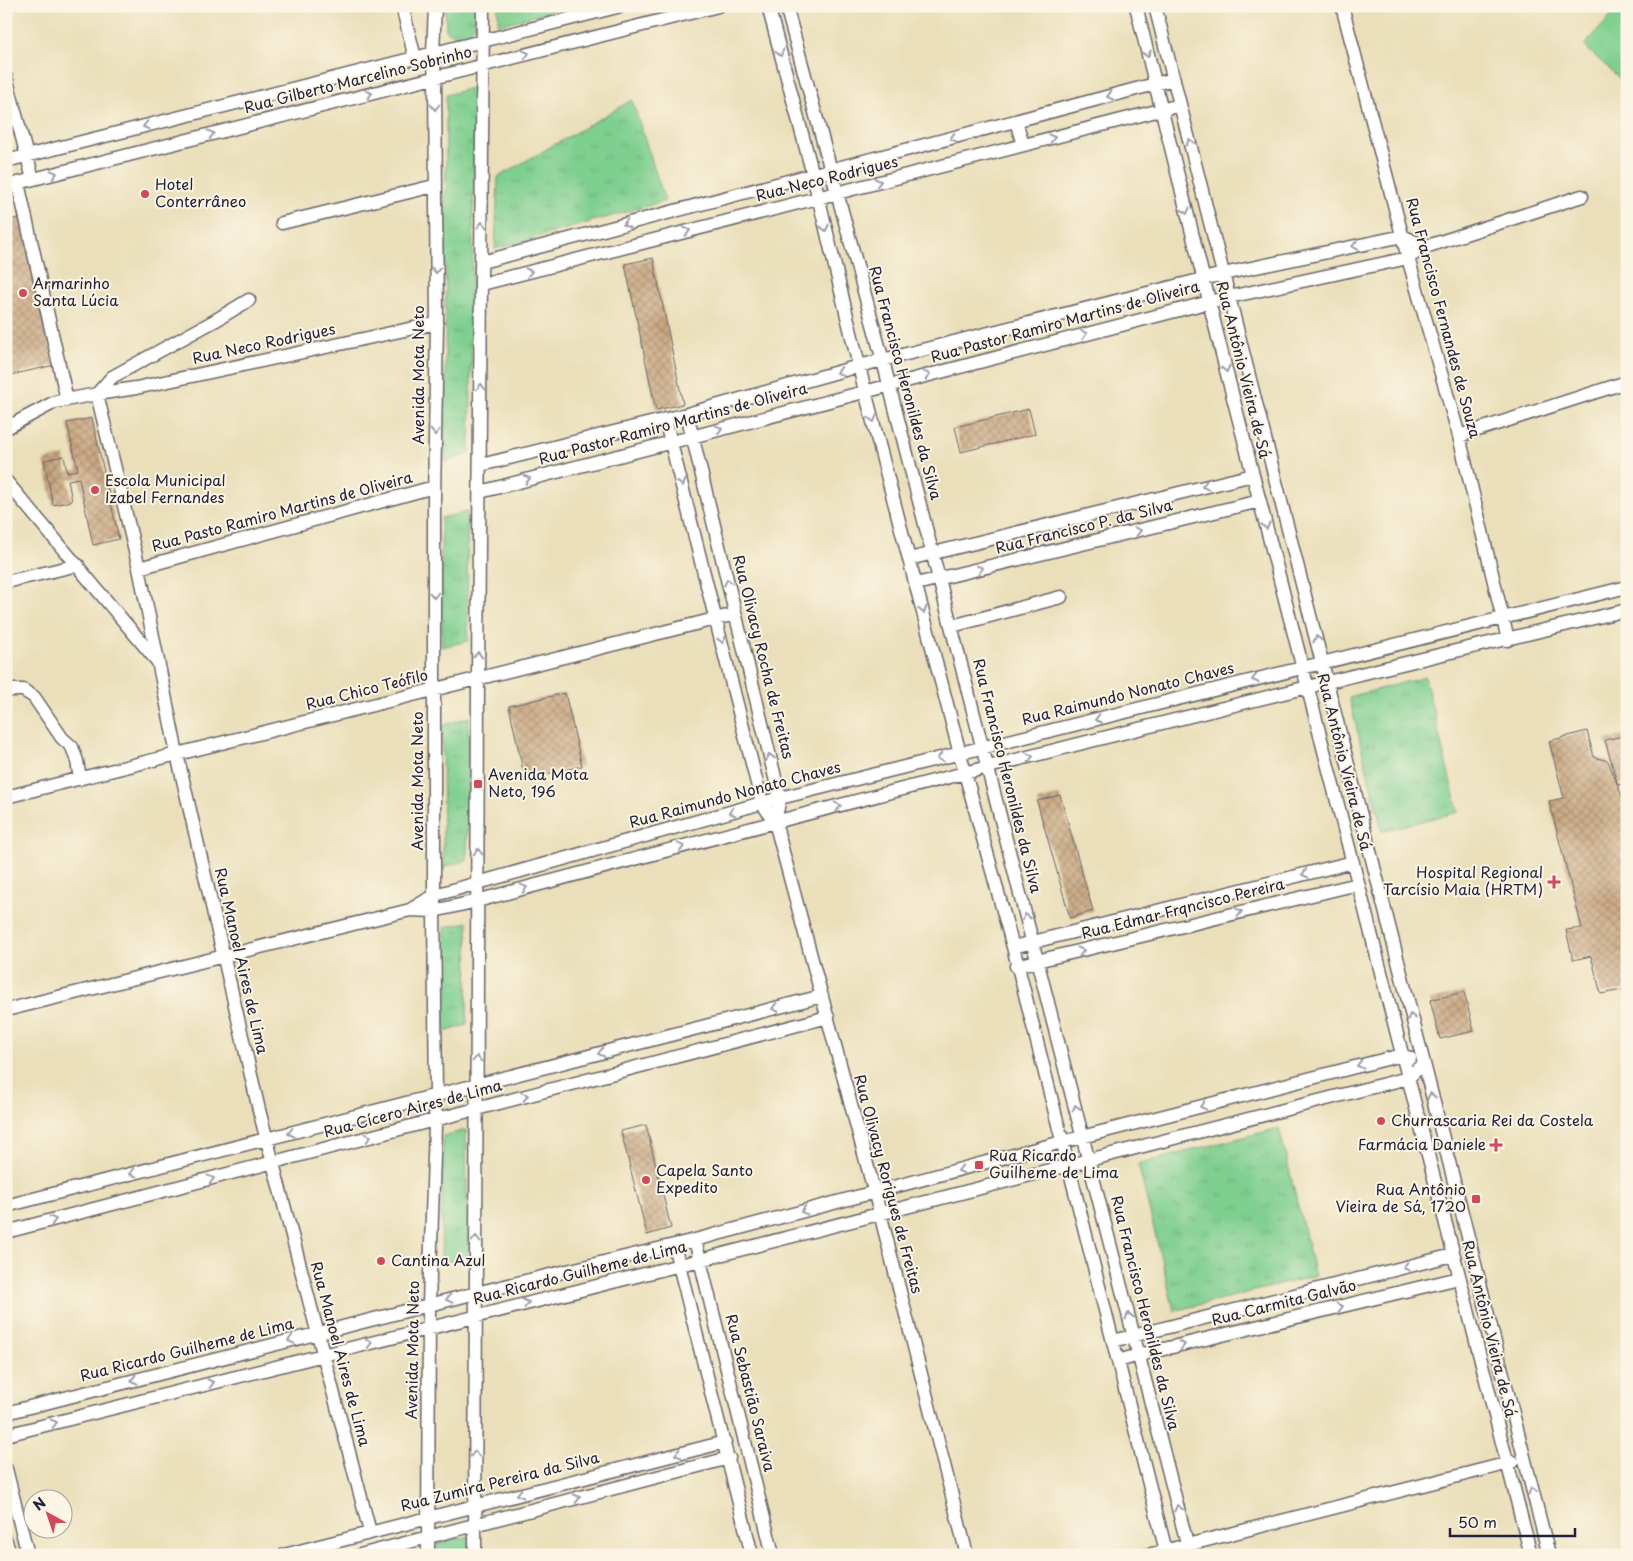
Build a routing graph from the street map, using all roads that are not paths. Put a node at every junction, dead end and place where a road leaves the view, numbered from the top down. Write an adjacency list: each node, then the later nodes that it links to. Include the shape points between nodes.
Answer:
1 (402, 6): 13 (street)
2 (435, 6): 12 (street, Avenida Mota Neto)
3 (483, 6): 11 (street)
4 (621, 6): 11 (street, Rua Gilberto Marcelino Sobrinho)
5 (718, 6): 14 (street, Rua Gilberto Marcelino Sobrinho, one-way to 5)
6 (768, 6): 26 (street, one-way to 26)
7 (786, 6): 25 (street, Rua Francisco Heronildes da Silva)
8 (1136, 6): 18 (street, Rua Antônio Vieira de Sá, one-way to 18)
9 (1155, 6): 17 (street, Rua Antônio Vieira de Sá)
10 (1342, 6): 34 (street, Rua Francisco Fernandes de Souza)
11 (482, 41): 12 (street, Rua Gilberto Marcelino Sobrinho); 14 (street)
12 (433, 54): 13 (street, Rua Gilberto Marcelino Sobrinho); 16 (street, Avenida Mota Neto)
13 (415, 58): 23 (street, Rua Gilberto Marcelino Sobrinho, one-way to 23)
14 (483, 65): 16 (street, Rua Gilberto Marcelino Sobrinho); 37 (street, one-way to 14)
15 (6, 77): 23 (street)
16 (435, 78): 27 (street, Rua Gilberto Marcelino Sobrinho, one-way to 16); 29 (street, Avenida Mota Neto, one-way to 29)
17 (1174, 79): 18 (street, Rua Neco Rodrigues); 19 (street, Rua Antônio Vieira de Sá)
18 (1155, 85): 20 (street, Rua Antônio Vieira de Sá); 21 (street, Rua Neco Rodrigues, one-way to 21)
19 (1180, 104): 20 (street, Rua Neco Rodrigues); 38 (street, Rua Antônio Vieira de Sá, one-way to 19)
20 (1161, 110): 22 (street, Rua Neco Rodrigues, one-way to 20); 39 (street, Rua Antônio Vieira de Sá, one-way to 39)
21 (1016, 121): 22 (street); 25 (street, Rua Neco Rodrigues, one-way to 25)
22 (1023, 145): 30 (street, Rua Neco Rodrigues, one-way to 22)
23 (27, 156): 24 (street, Rua Gilberto Marcelino Sobrinho); 27 (street)
24 (6, 161)
25 (831, 170): 26 (street, Rua Neco Rodrigues); 30 (street, Rua Francisco Heronildes da Silva)
26 (813, 175): 32 (street); 37 (street, Rua Neco Rodrigues, one-way to 37)
27 (33, 179): 28 (street, Rua Gilberto Marcelino Sobrinho)
28 (12, 184): 51 (street)
29 (434, 186): 33 (street); 44 (street, Avenida Mota Neto, one-way to 44)
30 (837, 193): 32 (street, Rua Neco Rodrigues); 45 (street, Rua Francisco Heronildes da Silva)
31 (1582, 196): 35 (street, Rua Pastor Ramiro Martins de Oliveira)
32 (818, 198): 40 (street, Rua Neco Rodrigues, one-way to 32); 46 (street, one-way to 46)
33 (282, 223)
34 (1403, 236): 35 (street); 36 (street, Rua Francisco Fernandes de Souza); 38 (street, Rua Pastor Ramiro Martins de Oliveira, one-way to 38)
35 (1426, 248): 36 (street, Rua Pastor Ramiro Martins de Oliveira)
36 (1408, 258): 41 (street, Rua Pastor Ramiro Martins de Oliveira); 56 (street, Rua Francisco Fernandes de Souza)
37 (482, 262): 40 (street)
38 (1224, 274): 39 (street, Rua Pastor Ramiro Martins de Oliveira); 41 (street, Rua Antônio Vieira de Sá)
39 (1203, 279): 43 (street, Rua Antônio Vieira de Sá); 45 (street, Rua Pastor Ramiro Martins de Oliveira)
40 (482, 284): 58 (street, one-way to 40)
41 (1229, 296): 43 (street, Rua Pastor Ramiro Martins de Oliveira); 82 (street, Rua Antônio Vieira de Sá, one-way to 41)
42 (249, 300): 50 (street, via 112,377)
43 (1209, 302): 48 (street, Rua Pastor Ramiro Martins de Oliveira, one-way to 43); 59 (street, Rua Antônio Vieira de Sá, one-way to 59)
44 (436, 323): 50 (street, Rua Neco Rodrigues); 61 (street, Avenida Mota Neto, one-way to 61)
45 (883, 361): 46 (street, Rua Pastor Ramiro Martins de Oliveira); 48 (street, Rua Francisco Heronildes da Silva)
46 (859, 366): 49 (street); 52 (street, Rua Pastor Ramiro Martins de Oliveira, one-way to 52)
47 (1627, 382): 56 (street)
48 (888, 385): 49 (street, Rua Pastor Ramiro Martins de Oliveira); 64 (street, Rua Francisco Heronildes da Silva)
49 (865, 391): 55 (street, Rua Pastor Ramiro Martins de Oliveira, one-way to 49); 66 (street, one-way to 66)
50 (97, 394): 51 (street, Rua Neco Rodrigues); 69 (street, Rua Manoel Aires de Lima)
51 (67, 400): 54 (street, Rua Neco Rodrigues, via 54,402)
52 (687, 414): 53 (street, Rua Pastor Ramiro Martins de Oliveira); 55 (street, Rua Olivacy Rocha de Freitas)
53 (665, 419): 57 (street); 58 (street, Rua Pastor Ramiro Martins de Oliveira)
54 (6, 428)
55 (693, 436): 57 (street, Rua Pastor Ramiro Martins de Oliveira); 65 (street, Rua Olivacy Rocha de Freitas)
56 (1459, 436): 77 (street, Rua Francisco Fernandes de Souza)
57 (672, 442): 62 (street, Rua Pastor Ramiro Martins de Oliveira, one-way to 57); 67 (street, one-way to 67)
58 (481, 465): 62 (street)
59 (1253, 475): 63 (street, Rua Antônio Vieira de Sá); 64 (street, Rua Francisco P. da Silva, one-way to 64)
60 (6, 481): 68 (street)
61 (434, 487): 69 (street, Rua Pasto Ramiro Martins de Oliveira); 88 (street, Avenida Mota Neto, one-way to 88)
62 (480, 492): 84 (street, one-way to 62)
63 (1260, 501): 70 (street, Rua Francisco P. da Silva, one-way to 63); 83 (street, Rua Antônio Vieira de Sá, one-way to 83)
64 (933, 554): 66 (street, Rua Francisco P. da Silva); 70 (street, Rua Francisco Heronildes da Silva)
65 (722, 558): 67 (street); 76 (street, Rua Olivacy Rocha de Freitas, one-way to 65)
66 (909, 559): 72 (street)
67 (702, 563): 78 (street)
68 (78, 566): 71 (street); 81 (street)
69 (139, 568): 81 (street, Rua Manoel Aires de Lima)
70 (940, 579): 72 (street, Rua Francisco P. da Silva); 79 (street, Rua Francisco Heronildes da Silva)
71 (6, 582)
72 (916, 584): 90 (street, one-way to 90)
73 (1627, 587): 77 (street, Rua Raimundo Nonato Chaves)
74 (1061, 598): 79 (street)
75 (1627, 610): 80 (street, Rua Raimundo Nonato Chaves)
76 (735, 614): 78 (street, Rua Chico Teófilo); 96 (street, Rua Olivacy Rocha de Freitas, one-way to 76)
77 (1502, 618): 80 (street, Rua Francisco Fernandes de Souza); 82 (street, Rua Raimundo Nonato Chaves)
78 (717, 619): 84 (street, Rua Chico Teófilo); 97 (street, one-way to 97)
79 (952, 626): 89 (street, Rua Francisco Heronildes da Silva)
80 (1508, 640): 85 (street, Rua Raimundo Nonato Chaves)
81 (158, 662): 91 (street, Rua Manoel Aires de Lima)
82 (1323, 663): 83 (street, Rua Raimundo Nonato Chaves); 85 (street, Rua Antônio Vieira de Sá)
83 (1303, 668): 86 (street, Rua Antônio Vieira de Sá); 89 (street, Rua Raimundo Nonato Chaves, one-way to 89)
84 (478, 679): 88 (street, Rua Chico Teófilo); 102 (street, one-way to 84)
85 (1328, 682): 86 (street, Rua Raimundo Nonato Chaves); 120 (street, Rua Antônio Vieira de Sá, one-way to 85)
86 (1308, 687): 92 (street, Rua Raimundo Nonato Chaves, one-way to 86); 101 (street, Rua Antônio Vieira de Sá)
87 (6, 690): 94 (street, via 23,690 34,697 62,738 72,747)
88 (434, 690): 91 (street, Rua Chico Teófilo); 104 (street, Avenida Mota Neto)
89 (983, 747): 90 (street, Rua Raimundo Nonato Chaves); 92 (street, Rua Francisco Heronildes da Silva)
90 (960, 753): 93 (street); 96 (street, Rua Raimundo Nonato Chaves, one-way to 96)
91 (176, 754): 94 (street, Rua Chico Teófilo); 112 (street, Rua Manoel Aires de Lima)
92 (988, 768): 93 (street, Rua Raimundo Nonato Chaves); 110 (street, Rua Francisco Heronildes da Silva, one-way to 92)
93 (965, 773): 98 (street, Rua Raimundo Nonato Chaves, one-way to 93); 111 (street)
94 (80, 779): 95 (street, Rua Chico Teófilo)
95 (6, 797)
96 (780, 798): 97 (street, Rua Raimundo Nonato Chaves); 98 (street, Rua Olivacy Rocha de Freitas)
97 (762, 803): 98 (street); 99 (street, Rua Raimundo Nonato Chaves, one-way to 99)
98 (775, 822): 100 (street, Rua Raimundo Nonato Chaves, one-way to 98); 115 (street, Rua Olivacy Rorigues de Freitas)
99 (630, 841): 100 (street); 102 (street, Rua Raimundo Nonato Chaves)
100 (635, 859): 106 (street, Rua Raimundo Nonato Chaves, one-way to 100)
101 (1353, 862): 103 (street, Rua Antônio Vieira de Sá); 105 (street, Rua Edmar Frqncisco Pereira, one-way to 105)
102 (478, 883): 104 (street, Rua Raimundo Nonato Chaves); 106 (street)
103 (1358, 884): 109 (street, Rua Edmar Frqncisco Pereira, one-way to 103); 119 (street, Rua Antônio Vieira de Sá)
104 (435, 895): 107 (street, Rua Raimundo Nonato Chaves); 108 (street, Avenida Mota Neto)
105 (1202, 900): 109 (street); 110 (street, Rua Edmar Frqncisco Pereira)
106 (477, 901): 108 (street, Rua Raimundo Nonato Chaves); 123 (street, one-way to 106)
107 (410, 910): 108 (street, Rua Raimundo Nonato Chaves); 112 (street, Rua Raimundo Nonato Chaves)
108 (434, 911): 124 (street, Avenida Mota Neto)
109 (1206, 920): 113 (street, Rua Edmar Frqncisco Pereira, one-way to 109)
110 (1033, 942): 111 (street, Rua Edmar Frqncisco Pereira); 113 (street, Rua Francisco Heronildes da Silva)
111 (1013, 947): 114 (street)
112 (224, 956): 116 (street, Rua Raimundo Nonato Chaves); 128 (street, Rua Manoel Aires de Lima)
113 (1038, 961): 114 (street, Rua Edmar Frqncisco Pereira); 127 (street, Rua Francisco Heronildes da Silva, one-way to 113)
114 (1016, 966): 129 (street)
115 (822, 996): 117 (street, Rua Olivacy Rorigues de Freitas); 118 (street, Rua Cícero Aires de Lima, one-way to 118)
116 (6, 1010)
117 (828, 1017): 121 (street, Rua Cícero Aires de Lima); 133 (street, Rua Olivacy Rorigues de Freitas)
118 (628, 1046): 121 (street); 123 (street, Rua Cícero Aires de Lima, one-way to 123)
119 (1402, 1054): 120 (street); 122 (street, Rua Antônio Vieira de Sá); 127 (street, Rua Ricardo Guilheme de Lima, one-way to 127)
120 (1423, 1064): 122 (street, Rua Ricardo Guilheme de Lima); 159 (street, Rua Antônio Vieira de Sá, one-way to 120)
121 (632, 1068): 125 (street, Rua Cícero Aires de Lima, one-way to 121)
122 (1408, 1078): 130 (street, Rua Ricardo Guilheme de Lima); 141 (street, Rua Antônio Vieira de Sá)
123 (476, 1085): 124 (street, Rua Cícero Aires de Lima); 125 (street)
124 (436, 1096): 126 (street, Avenida Mota Neto); 128 (street, Rua Cícero Aires de Lima, one-way to 128)
125 (476, 1109): 126 (street, Rua Cícero Aires de Lima); 145 (street, one-way to 125)
126 (435, 1119): 131 (street, Rua Cícero Aires de Lima, one-way to 126); 146 (street, Avenida Mota Neto)
127 (1083, 1137): 129 (street, Rua Ricardo Guilheme de Lima); 130 (street, Rua Francisco Heronildes da Silva)
128 (266, 1139): 131 (street, Rua Manoel Aires de Lima); 134 (street, Rua Cícero Aires de Lima, one-way to 134)
129 (1062, 1142): 132 (street); 133 (street, Rua Ricardo Guilheme de Lima, one-way to 133)
130 (1089, 1160): 132 (street, Rua Ricardo Guilheme de Lima); 150 (street, Rua Francisco Heronildes da Silva, one-way to 130)
131 (273, 1162): 137 (street, Rua Cícero Aires de Lima, one-way to 131); 149 (street, Rua Manoel Aires de Lima)
132 (1068, 1165): 135 (street, Rua Ricardo Guilheme de Lima); 151 (street)
133 (874, 1192): 135 (street, Rua Olivacy Rorigues de Freitas); 136 (street, Rua Ricardo Guilheme de Lima, one-way to 136)
134 (6, 1206)
135 (880, 1213): 140 (street, Rua Ricardo Guilheme de Lima); 180 (street, Rua Olivacy Rorigues de Freitas)
136 (734, 1229): 138 (street, Rua Ricardo Guilheme de Lima); 140 (street)
137 (6, 1232)
138 (695, 1240): 139 (street, Rua Ricardo Guilheme de Lima); 142 (street, Rua Sebastião Saraiva)
139 (674, 1245): 143 (street); 145 (street, Rua Ricardo Guilheme de Lima)
140 (740, 1249): 142 (street, Rua Ricardo Guilheme de Lima)
141 (1453, 1255): 144 (street, Rua Antônio Vieira de Sá); 150 (street, Rua Carmita Galvão, one-way to 150)
142 (700, 1260): 143 (street, Rua Ricardo Guilheme de Lima); 179 (street, Rua Sebastião Saraiva)
143 (680, 1265): 147 (street, Rua Ricardo Guilheme de Lima, one-way to 143); 157 (street)
144 (1459, 1278): 153 (street, Rua Carmita Galvão, one-way to 144); 160 (street, Rua Antônio Vieira de Sá)
145 (476, 1292): 146 (street, Rua Ricardo Guilheme de Lima, one-way to 146); 147 (street)
146 (429, 1304): 148 (street, Avenida Mota Neto); 149 (street, Rua Ricardo Guilheme de Lima)
147 (476, 1315): 148 (street, Rua Ricardo Guilheme de Lima); 164 (street, one-way to 147)
148 (429, 1327): 152 (street, Rua Ricardo Guilheme de Lima, one-way to 148); 165 (street, Avenida Mota Neto)
149 (318, 1333): 152 (street, Rua Manoel Aires de Lima); 155 (street, Rua Ricardo Guilheme de Lima, one-way to 155)
150 (1134, 1335): 151 (street, Rua Carmita Galvão); 153 (street, Rua Francisco Heronildes da Silva)
151 (1113, 1341): 154 (street)
152 (324, 1354): 156 (street, Rua Ricardo Guilheme de Lima, one-way to 152); 167 (street, Rua Manoel Aires de Lima)
153 (1139, 1355): 154 (street, Rua Carmita Galvão); 161 (street, Rua Francisco Heronildes da Silva)
154 (1118, 1362): 163 (street)
155 (6, 1413)
156 (6, 1434)
157 (725, 1442): 158 (street); 164 (street, Rua Zumira Pereira da Silva, one-way to 164)
158 (729, 1458): 166 (street, one-way to 158); 178 (street)
159 (1524, 1459): 160 (street); 183 (street, Rua Antônio Vieira de Sá, one-way to 159)
160 (1506, 1463): 170 (street); 182 (street, Rua Antônio Vieira de Sá)
161 (1168, 1468): 163 (street); 170 (street, Rua Francisco Heronildes da Silva, one-way to 161)
162 (6, 1469): 173 (street)
163 (1146, 1472): 171 (street)
164 (475, 1506): 165 (street, Rua Zumira Pereira da Silva); 166 (street)
165 (428, 1518): 167 (street, Rua Zumira Pereira da Silva); 168 (street, Avenida Mota Neto)
166 (475, 1525): 168 (street); 177 (street)
167 (370, 1532): 174 (street, Rua Zumira Pereira da Silva)
168 (428, 1537): 175 (street); 176 (street, Avenida Mota Neto)
169 (6, 1541): 172 (street)
170 (1189, 1550): 171 (street)
171 (1166, 1552): 181 (street)
172 (10, 1555)
173 (28, 1555)
174 (284, 1555)
175 (360, 1555)
176 (428, 1555)
177 (475, 1555)
178 (752, 1555)
179 (772, 1555)
180 (967, 1555)
181 (1148, 1555)
182 (1531, 1555)
183 (1549, 1555)

